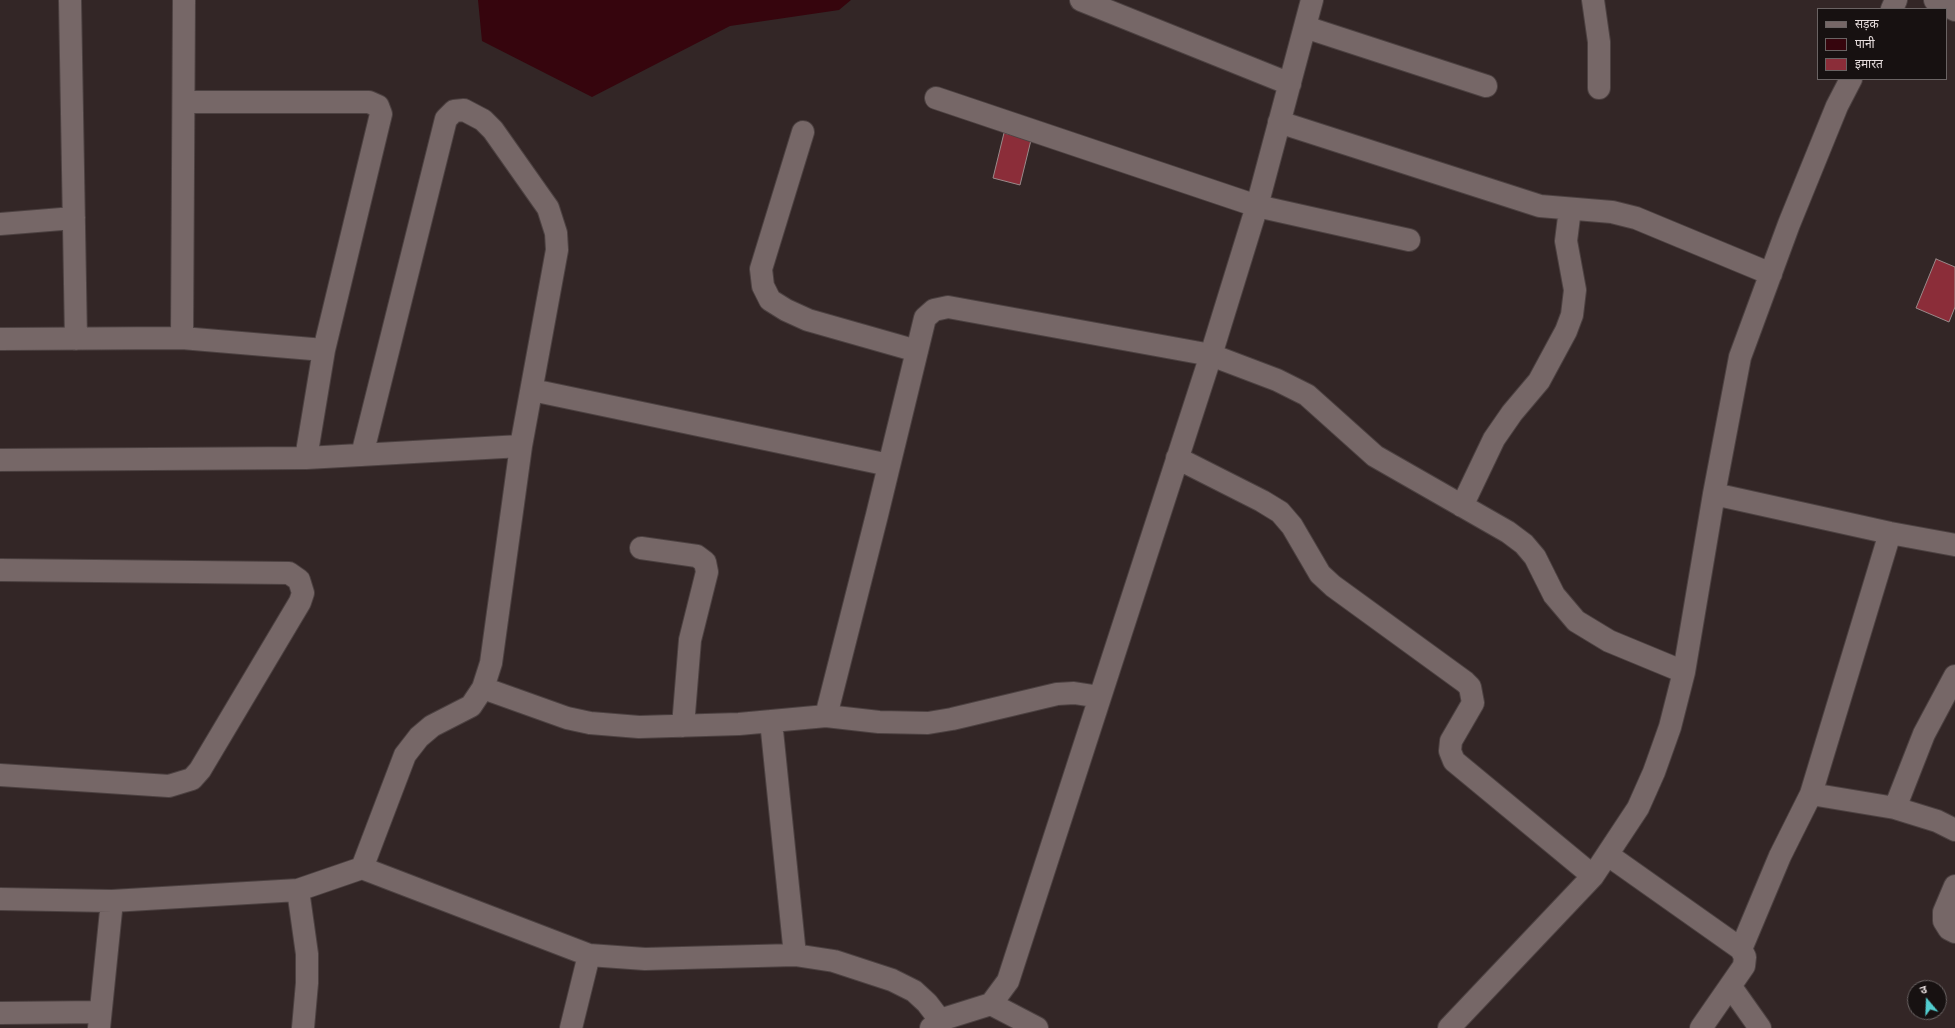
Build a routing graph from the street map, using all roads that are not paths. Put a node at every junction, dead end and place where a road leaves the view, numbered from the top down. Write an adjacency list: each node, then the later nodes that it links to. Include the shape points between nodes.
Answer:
1 (70, 0): 19 (street)
2 (184, 0): 14 (street)
3 (1081, 0): 10 (street)
4 (1312, 0): 8 (street)
5 (1593, 0): 12 (street, via 1599,42)
6 (1935, 0): 7 (street)
7 (1955, 10)
8 (1305, 27): 10 (street); 11 (street)
9 (1850, 80): 22 (street, via 1837,106)
10 (1290, 84): 15 (street)
11 (1486, 86)
12 (1599, 88)
13 (936, 98): 17 (street)
14 (184, 102): 23 (street); 26 (street, via 369,102 378,106 381,114)
15 (1280, 122): 17 (street); 18 (street, via 1515,199 1540,206)
16 (803, 132): 27 (street, via 761,269 763,286 770,300 808,320)
17 (1257, 206): 21 (street); 28 (street)
18 (1570, 209): 22 (street, via 1612,212 1636,218); 37 (street, via 1566,240 1575,290 1572,315 1539,381 1494,439)
19 (74, 218): 20 (street); 25 (street)
20 (0, 224)
21 (1409, 240)
22 (1771, 274): 36 (street, via 1740,358)
23 (182, 338): 25 (street); 26 (street)
24 (0, 339): 25 (street)
25 (76, 339)
26 (324, 350): 32 (street)
27 (917, 351): 28 (street, via 925,318 934,310 948,307); 35 (street)
28 (1210, 355): 33 (street); 37 (street, via 1278,380 1307,395 1375,456)
29 (532, 390): 30 (street); 31 (street, via 557,250 556,233 548,208 493,130 483,120 464,110 454,112 446,119); 35 (street)
30 (521, 446): 31 (street); 44 (street, via 491,663)
31 (362, 455): 32 (street)
32 (306, 458): 34 (street)
33 (1177, 458): 45 (street); 55 (street, via 1280,512 1292,526 1320,574 1333,586 1470,687 1473,703 1451,741 1450,751 1454,761)
34 (0, 460)
35 (889, 465): 46 (street)
36 (1714, 494): 38 (street); 42 (street)
37 (1462, 506): 42 (street, via 1524,544 1535,557 1554,595 1576,621 1609,641)
38 (1890, 533): 39 (street); 50 (street)
39 (1955, 545)
40 (641, 548): 48 (street, via 697,556 705,562 707,572 690,640)
41 (0, 570): 49 (street, via 289,573 299,580 303,592 300,602 200,770 192,779 169,786)
42 (1684, 672): 53 (street, via 1670,727 1654,772 1638,808)
43 (1955, 676): 51 (street, via 1924,734)
44 (483, 688): 48 (street, via 567,718 590,723 639,727); 54 (street, via 471,706 428,730 405,755)
45 (1100, 697): 46 (street, via 1074,693 1057,694 928,723 879,722); 65 (street, via 1008,981)
46 (826, 716): 47 (street)
47 (771, 721): 48 (street); 63 (street)
48 (684, 726)
49 (0, 775)
50 (1811, 794): 51 (street); 61 (street, via 1780,856)
51 (1894, 808): 52 (street, via 1936,821)
52 (1955, 830)
53 (1608, 855): 55 (street); 61 (street)
54 (362, 868): 57 (street); 62 (street)
55 (1593, 876): 72 (street)
56 (1955, 886): 60 (street, via 1944,912 1944,921 1949,929)
57 (298, 890): 59 (street); 69 (street, via 307,954)
58 (0, 899): 59 (street)
59 (112, 901): 67 (street)
60 (1955, 932)
61 (1741, 949): 64 (street, via 1745,957 1744,966)
62 (588, 955): 63 (street, via 645,959); 70 (street)
63 (795, 955): 68 (street, via 834,961 892,980 914,991)
64 (1731, 987): 73 (street); 74 (street)
65 (992, 1004): 68 (street); 71 (street)
66 (0, 1013): 67 (street)
67 (100, 1020)
68 (936, 1024)
69 (302, 1028)
70 (571, 1028)
71 (1037, 1028)
72 (1449, 1028)
73 (1701, 1028)
74 (1760, 1028)

